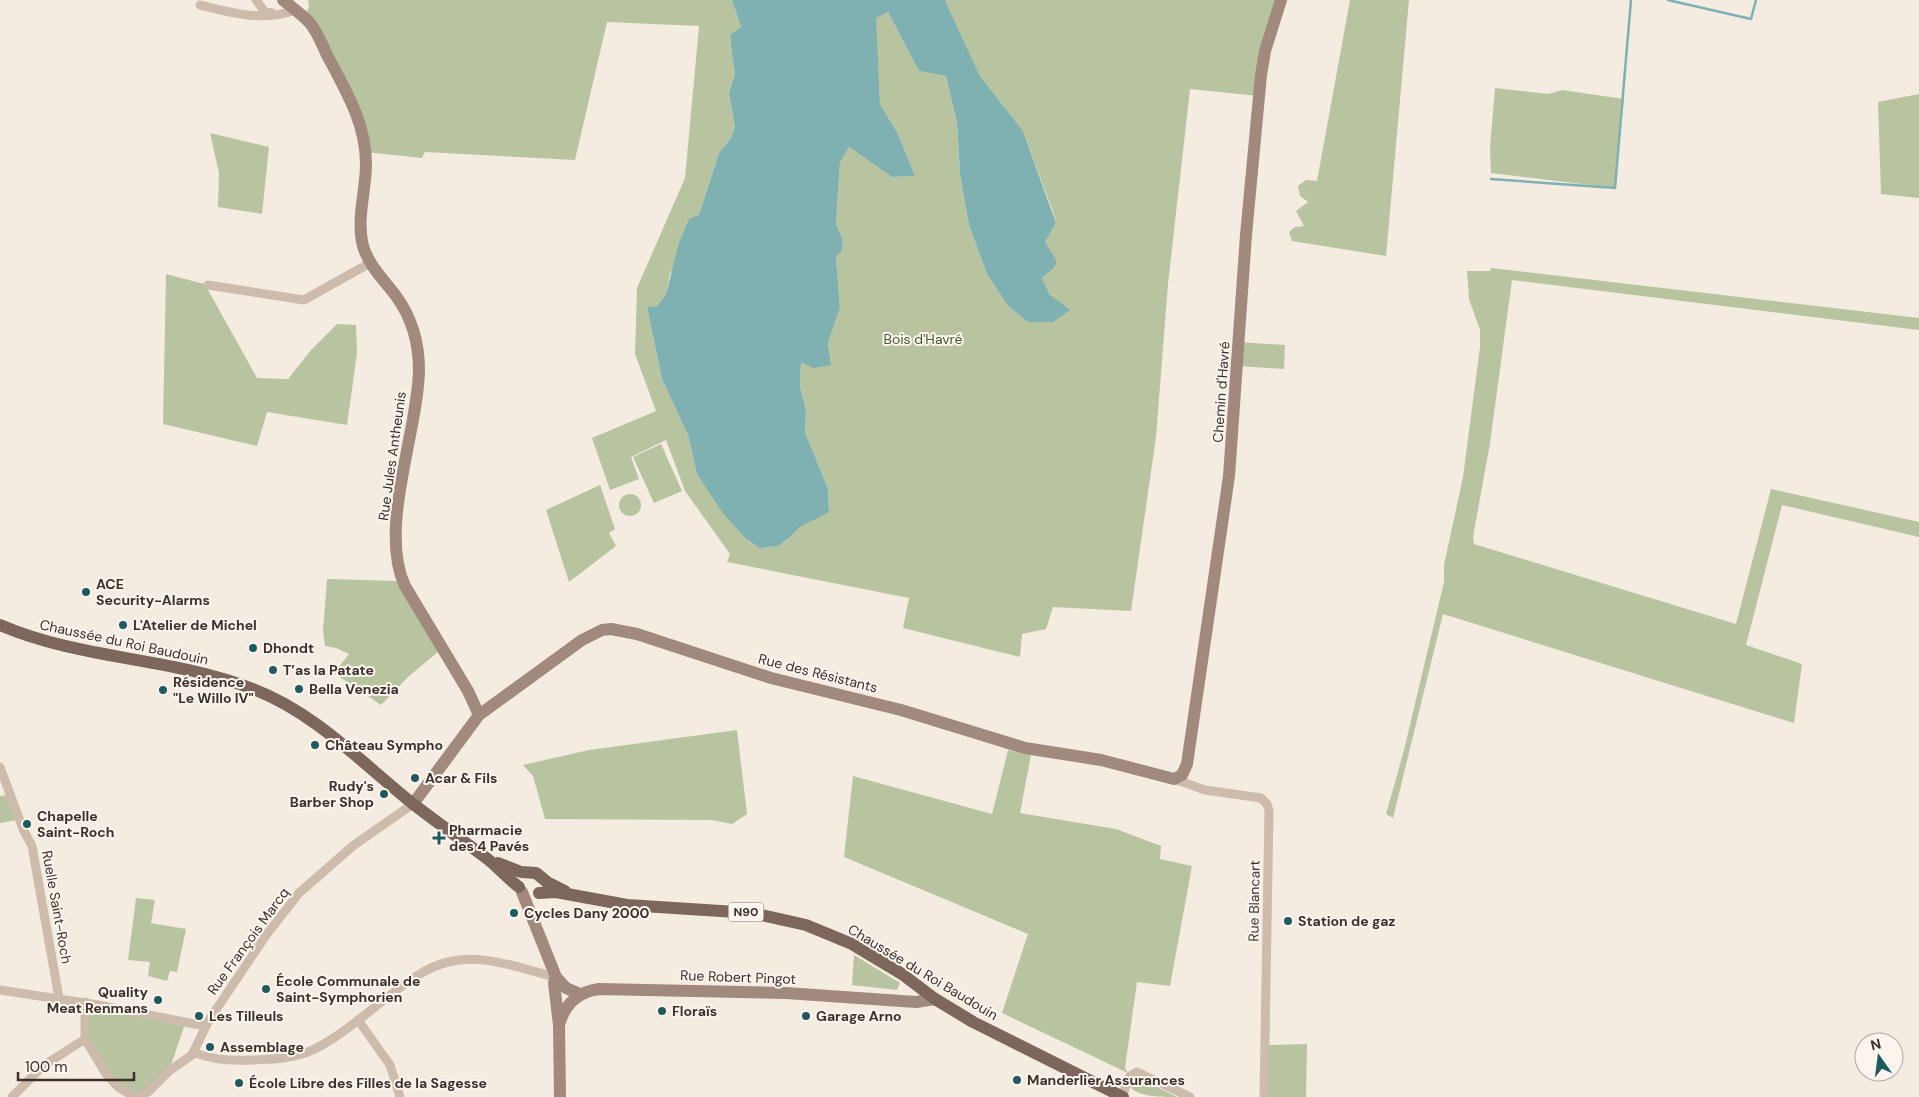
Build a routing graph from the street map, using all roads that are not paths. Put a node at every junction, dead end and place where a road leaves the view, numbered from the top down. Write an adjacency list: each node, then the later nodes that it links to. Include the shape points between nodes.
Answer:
1 (256, 0): 6 (street, via 265,12)
2 (283, 0): 5 (street, Rue Jules Antheunis)
3 (1281, 0): 12 (street, Chemin d'Havré, via 1265,51 1259,89 1234,420 1221,538 1187,764 1182,775)
4 (200, 5): 6 (street, via 235,14)
5 (295, 10): 6 (street); 7 (street, Rue Jules Antheunis, via 310,23 356,110 366,170 360,229)
6 (280, 16)
7 (370, 263): 8 (street, via 304,300); 10 (street, Rue Jules Antheunis, via 405,309 412,324 418,354 418,384 398,508 398,569)
8 (208, 285)
9 (0, 625): 13 (main road, Chaussée du Roi Baudouin, via 45,642 188,670 255,689 307,719)
10 (479, 715): 12 (street, Rue des Résistants, via 582,640 611,629 637,634 771,678 901,710 1024,748 1108,762); 13 (street)
11 (0, 767): 24 (street, Ruelle Saint-Roch, via 32,846)
12 (1174, 779): 39 (street, Rue Blancart, via 1205,790 1257,796 1267,804 1269,811)
13 (413, 804): 14 (main road, Chaussée du Roi Baudouin); 29 (street, Rue François Marcq, via 354,845 299,893)
14 (486, 858): 15 (main road, Chaussée du Roi Baudouin); 17 (main road, Chaussée du Roi Baudouin)
15 (527, 873): 16 (main road, via 534,872); 17 (main road, via 520,879)
16 (540, 876): 18 (main road, via 543,885); 19 (main road, Chaussée du Roi Baudouin / N90, via 552,885)
17 (520, 889): 18 (main road, via 529,896); 20 (street)
18 (538, 894): 19 (main road, Chaussée du Roi Baudouin / N90); 20 (street)
19 (577, 895): 25 (main road, Chaussée du Roi Baudouin / N90, via 627,905 752,913 806,925 852,944)
20 (532, 914): 21 (street)
21 (556, 977): 23 (street, via 566,988); 27 (street, via 492,961 471,958 450,961 427,969); 28 (street)
22 (0, 990): 24 (street)
23 (580, 994): 25 (street, Rue Robert Pingot, via 609,988 786,993 916,1002); 28 (street, via 565,1008)
24 (59, 998): 26 (street)
25 (935, 998): 37 (main road, Chaussée du Roi Baudouin / N90, via 973,1022)
26 (85, 1002): 29 (street); 30 (street)
27 (358, 1020): 31 (street, via 308,1052 288,1058 238,1061); 35 (street, via 390,1065)
28 (559, 1025): 36 (street)
29 (205, 1026): 31 (street, Rue François Marcq)
30 (85, 1039): 32 (street, via 106,1074); 33 (street, via 49,1062)
31 (193, 1052): 32 (street, via 187,1061 141,1096 131,1095)
32 (118, 1087): 34 (street)
33 (12, 1097)
34 (114, 1097)
35 (400, 1097)
36 (560, 1097)
37 (1123, 1097): 38 (street, via 1130,1076 1137,1072)
38 (1190, 1097)
39 (1264, 1097)

